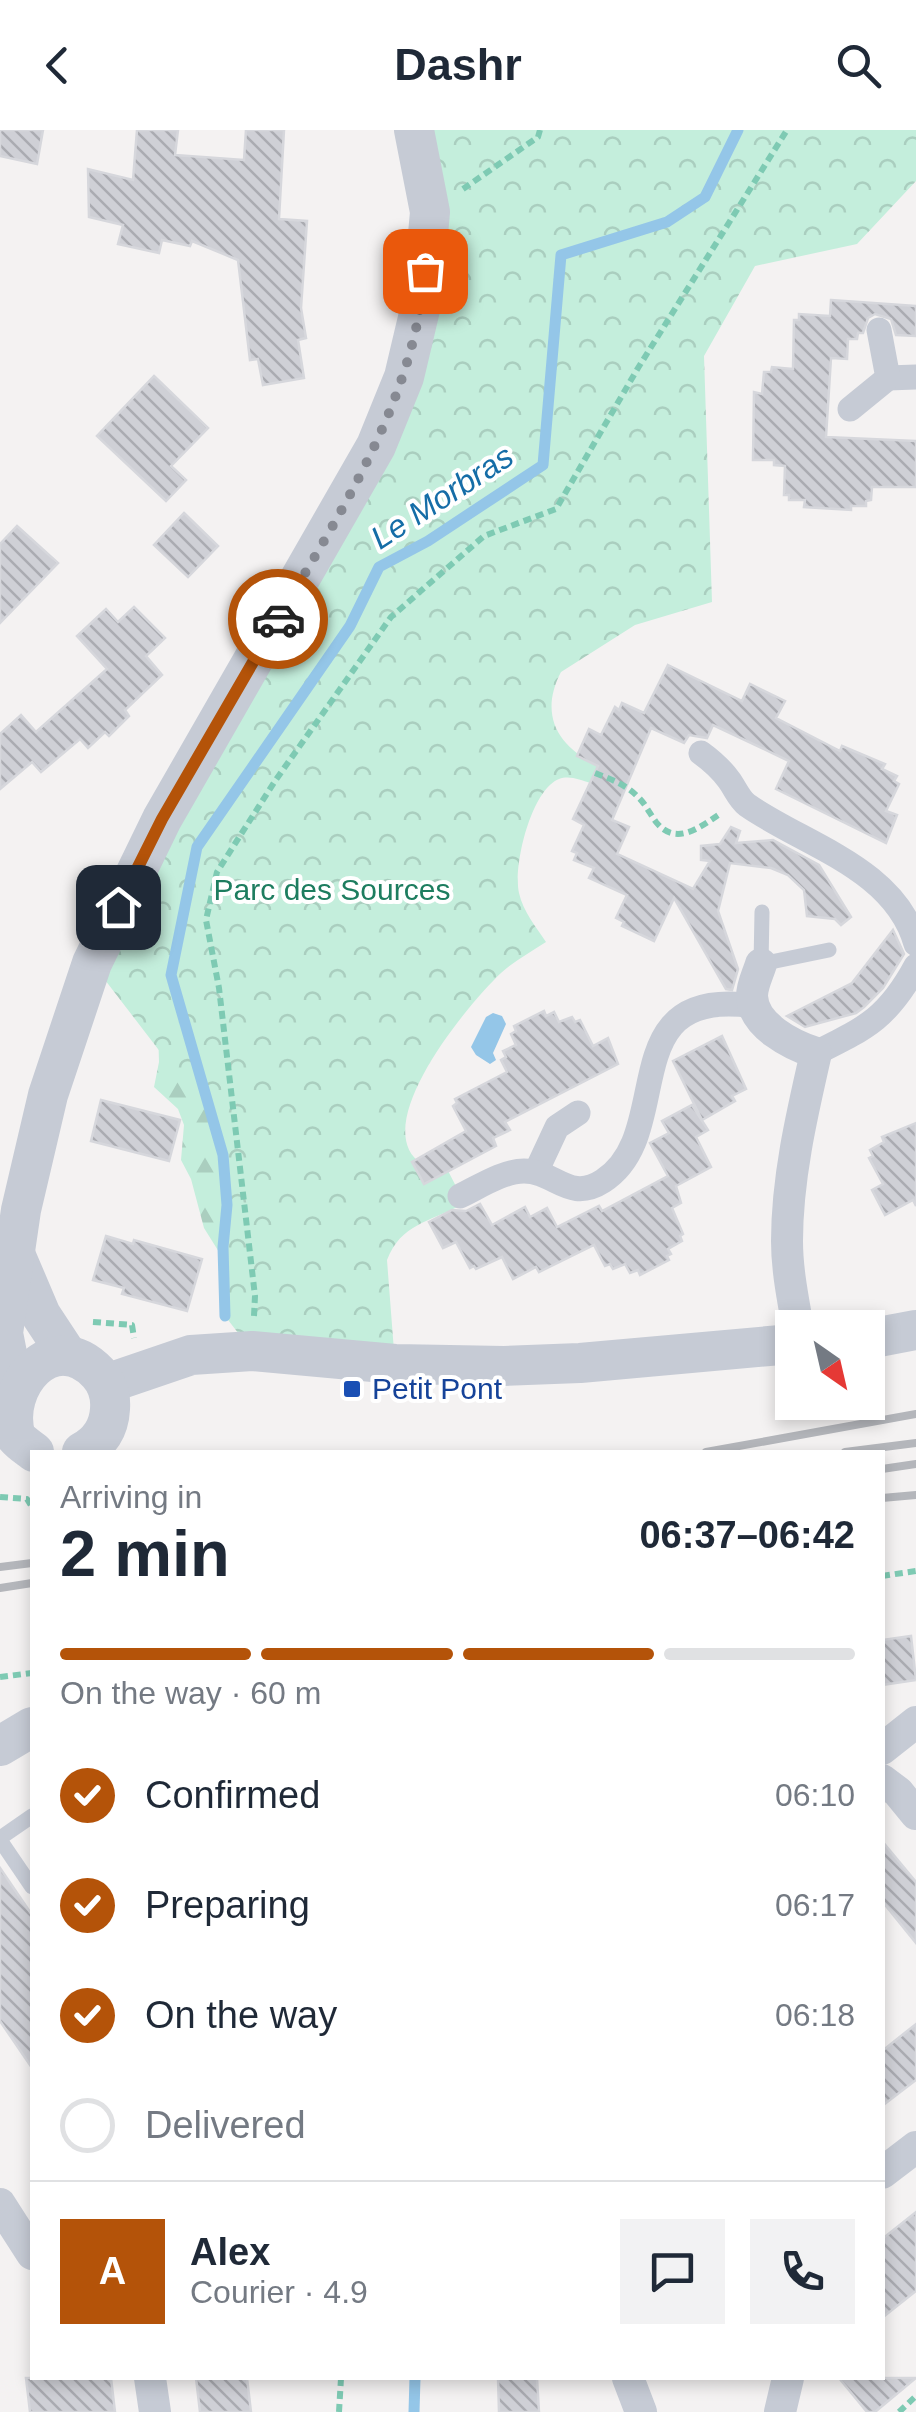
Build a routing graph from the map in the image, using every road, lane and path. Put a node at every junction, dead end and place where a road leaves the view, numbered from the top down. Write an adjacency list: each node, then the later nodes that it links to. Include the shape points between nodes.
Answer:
1 (414, 130): 4 (street)
2 (540, 130): 4 (path)
3 (787, 130): 27 (path, via 556,509 484,536 391,617 217,872 206,920 255,1296)
4 (430, 212): 22 (street, via 422,301 404,377 376,446 162,819 92,963 48,1095)
5 (879, 330): 7 (street)
6 (916, 377): 7 (street)
7 (888, 378): 8 (street)
8 (850, 409)
9 (701, 753): 11 (street)
10 (595, 773): 11 (path, via 632,791 663,830 676,835)
11 (744, 803): 13 (street, via 856,868 899,909)
12 (762, 912): 15 (lane)
13 (916, 944)
14 (829, 950): 15 (lane)
15 (761, 964): 17 (street)
16 (916, 966): 18 (street, via 879,1019)
17 (754, 1006): 18 (street, via 780,1035); 20 (street, via 708,1006 669,1031 655,1056 635,1139 603,1181 574,1189)
18 (816, 1053): 23 (street, via 789,1208)
19 (578, 1113): 20 (street, via 557,1127)
20 (536, 1172): 21 (street, via 511,1173)
21 (460, 1196)
22 (14, 1252): 28 (street, via 41,1315); 29 (street, via 3,1333)
23 (796, 1310)
24 (916, 1330): 25 (street)
25 (885, 1335)
26 (775, 1346): 27 (street, via 504,1366)
27 (252, 1351): 30 (street, via 191,1355)
28 (68, 1356): 29 (street, via 33,1362); 30 (street, via 86,1363)
29 (13, 1384): 31 (street, via 9,1420)
30 (106, 1384): 32 (street, via 109,1419)
31 (17, 1443)
32 (84, 1450)
33 (0, 1497): 34 (path)
34 (30, 1504)
35 (916, 1572): 36 (path)
36 (885, 1576)
37 (30, 1673): 38 (path)
38 (0, 1676)
39 (916, 1722): 42 (street)
40 (30, 1728): 41 (street)
41 (0, 1746)
42 (885, 1747)
43 (885, 1782): 44 (street)
44 (916, 1814)
45 (30, 1817): 46 (lane)
46 (0, 1839): 47 (lane)
47 (30, 1884)
48 (916, 2147): 49 (street)
49 (885, 2171)
50 (0, 2204): 51 (street)
51 (30, 2251)
52 (150, 2380): 57 (street)
53 (340, 2380): 58 (path)
54 (629, 2380): 59 (street)
55 (788, 2380): 60 (street)
56 (916, 2396): 61 (path)
57 (155, 2412)
58 (339, 2412)
59 (641, 2412)
60 (780, 2412)
61 (899, 2412)

